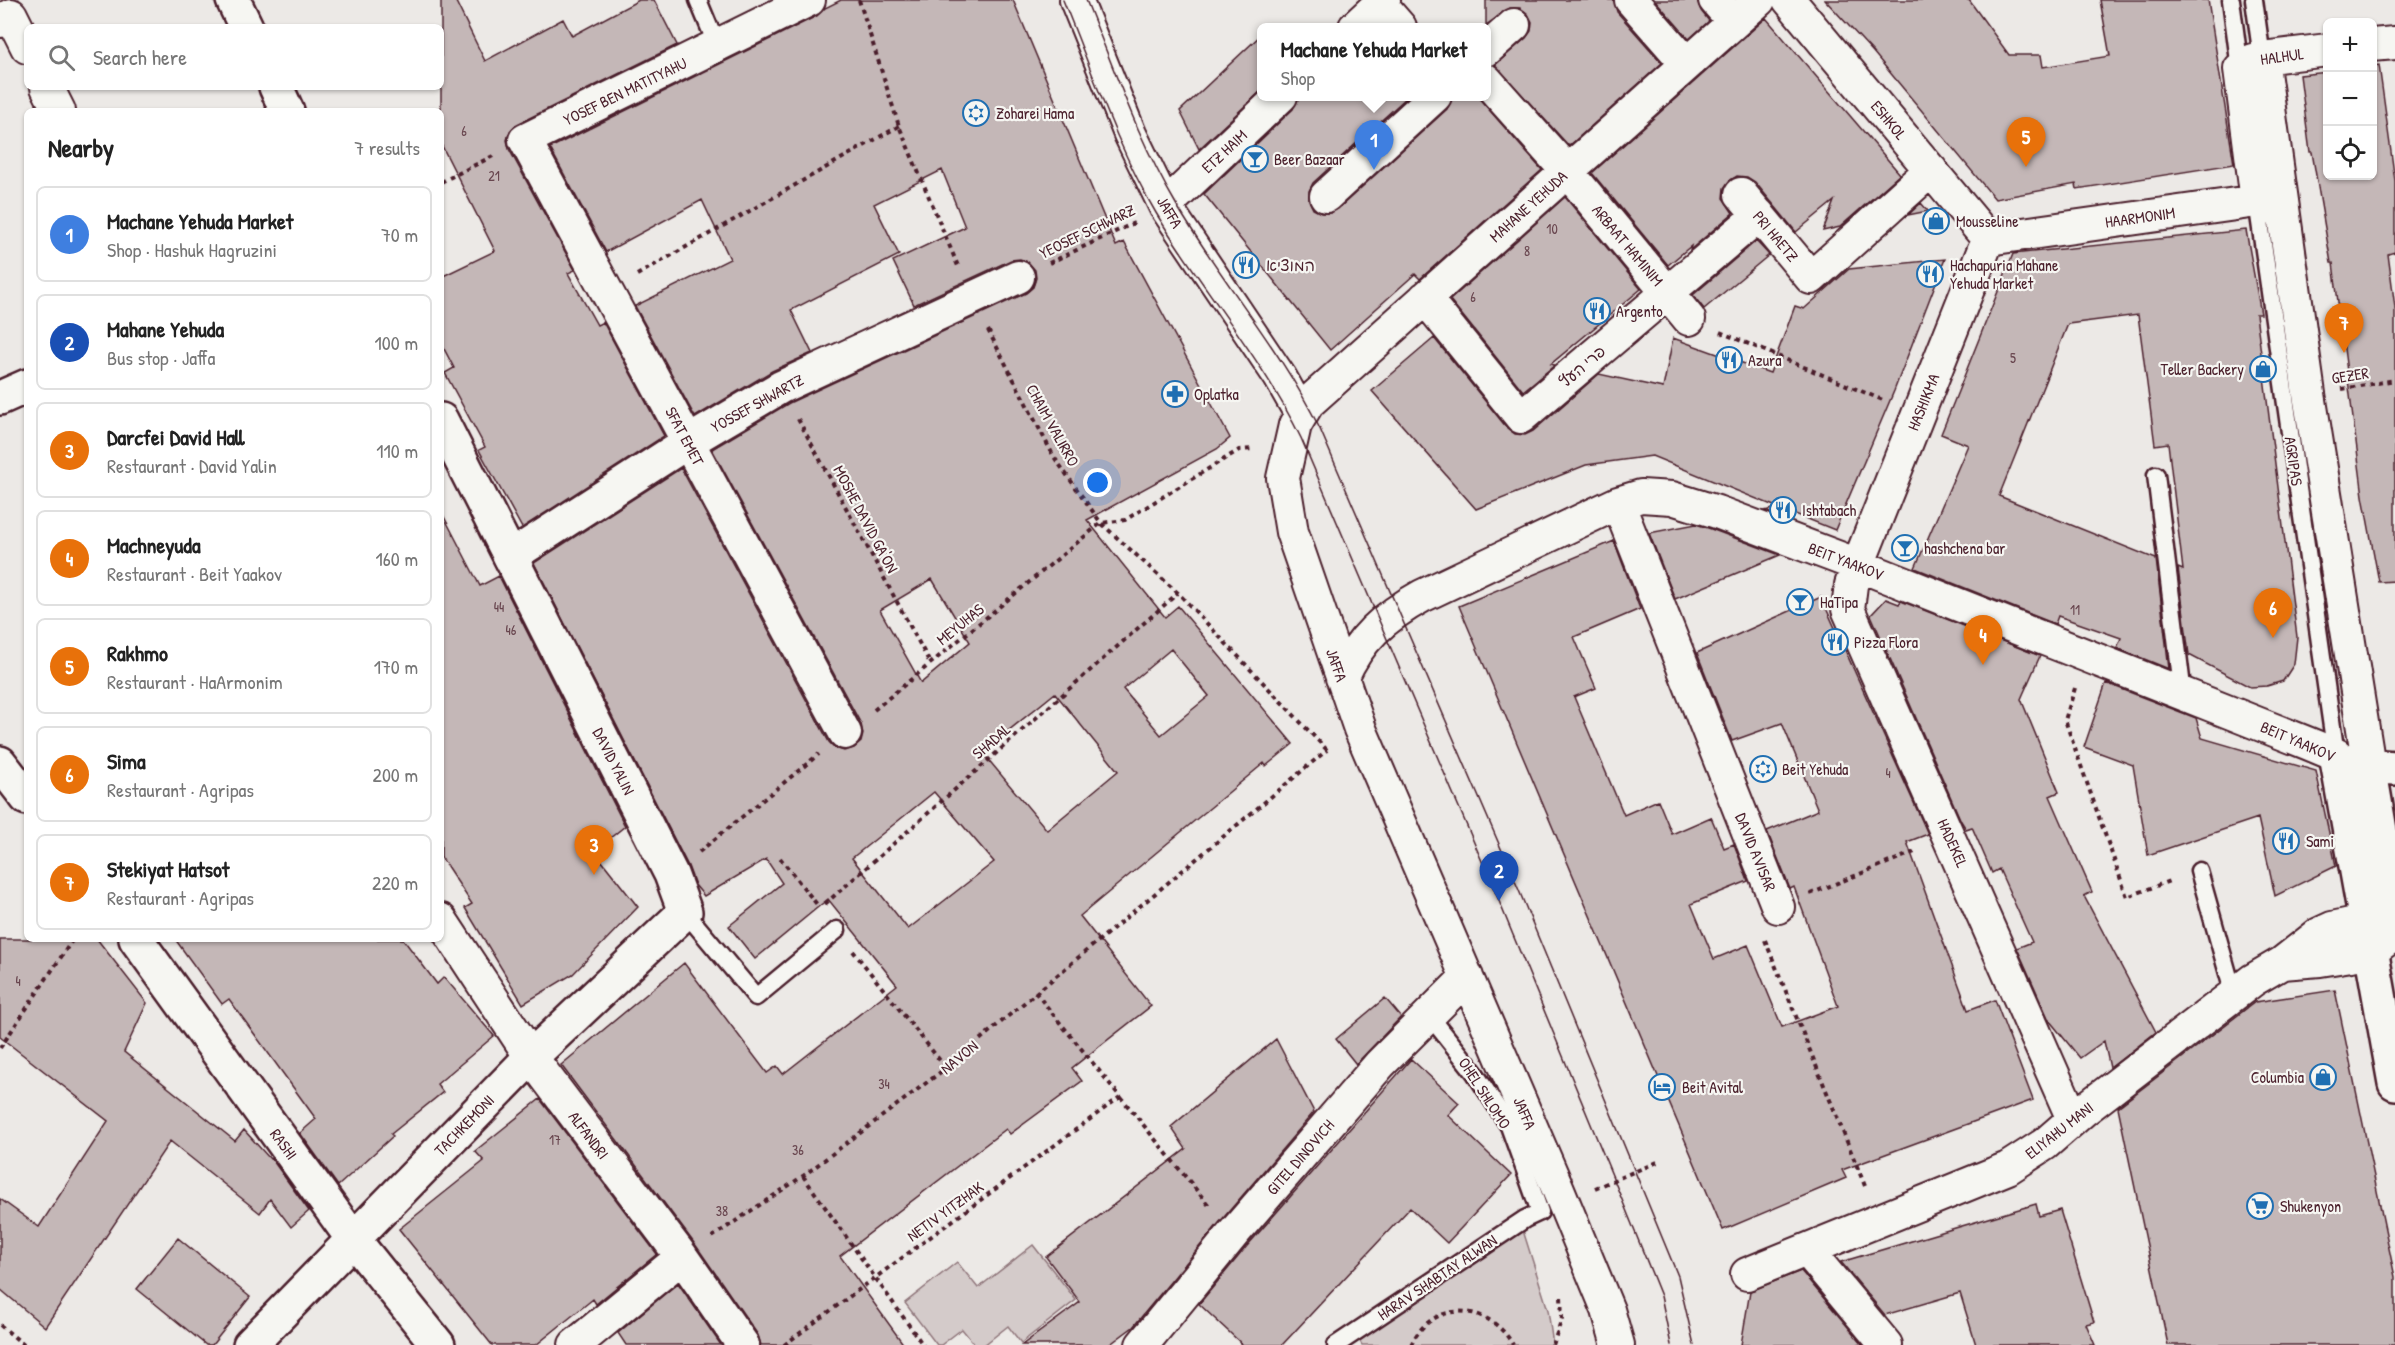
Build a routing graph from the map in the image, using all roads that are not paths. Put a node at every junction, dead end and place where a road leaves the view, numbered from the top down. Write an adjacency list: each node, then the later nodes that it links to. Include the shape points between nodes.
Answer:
1 (232, 0): 15 (street)
2 (698, 0): 20 (lane)
3 (809, 0): 20 (street, YOSEF BEN MATITYAHU)
4 (1076, 0): 38 (street, JAFFA, via 1130,134)
5 (1631, 0): 24 (street)
6 (1759, 0): 11 (street, MAHANE YEHUDA)
7 (1789, 0): 33 (street, ESHKOL)
8 (2231, 0): 23 (lane, AGRIPAS)
9 (2254, 0): 23 (lane, AGRIPAS)
10 (1382, 2): 13 (street); 14 (street)
11 (1724, 11): 24 (street, MAHANE YEHUDA)
12 (0, 21): 17 (street, via 11,15)
13 (1358, 23)
14 (1397, 23)
15 (244, 24)
16 (1514, 25): 21 (street)
17 (24, 41)
18 (2395, 43): 19 (street)
19 (2377, 45)
20 (717, 46): 32 (street, YOSEF BEN MATITYAHU)
21 (1491, 46)
22 (2323, 51): 23 (street, HALHUL)
23 (2251, 63): 36 (street, AGRIPAS); 39 (street, AGRIPAS)
24 (1687, 64): 34 (street, MAHANE YEHUDA)
25 (1491, 86): 34 (street, ARBAAT HAMINIM)
26 (48, 90): 30 (street)
27 (277, 90): 31 (street)
28 (1276, 101): 38 (street, ETZ HAIM)
29 (1430, 101): 35 (street)
30 (58, 108)
31 (286, 108)
32 (525, 140): 49 (street, SFAT EMET)
33 (1931, 170): 37 (street, PRI HAETZ, via 1811,278); 40 (street, ESHKOL)
34 (1567, 171): 42 (street, ARBAAT HAMINIM); 43 (street, MAHANE YEHUDA)
35 (1326, 196)
36 (2257, 201): 39 (street, via 2272,204); 40 (street, HAARMONIM); 57 (lane, AGRIPAS)
37 (1750, 205): 42 (street, פרי העץ)
38 (1166, 206): 47 (street, JAFFA)
39 (2284, 219): 59 (street, AGRIPAS, via 2309,394)
40 (1988, 239): 53 (street, HASHIKMA)
41 (1018, 277): 49 (street, YOSSEF SHWARTZ, via 781,387)
42 (1668, 293): 43 (street, פרי העץ, via 1521,417); 44 (street, ARBAAT HAMINIM)
43 (1425, 298): 47 (street, MAHANE YEHUDA, via 1308,403)
44 (1689, 319)
45 (24, 387): 46 (street)
46 (0, 398)
47 (1301, 414): 54 (street, JAFFA, via 1283,478 1292,532)
48 (444, 426): 52 (street, DAVID YALIN)
49 (688, 442): 52 (street, YOSSEF SHWARTZ); 56 (street, SFAT EMET)
50 (2156, 476): 55 (lane)
51 (1618, 503): 53 (street, BEIT YAAKOV, via 1641,496 1672,498); 54 (street, BEIT YAAKOV, via 1410,602 1364,639); 62 (street, DAVID AVISAR)
52 (510, 557): 63 (street, DAVID YALIN, via 671,874)
53 (1858, 565): 55 (street, BEIT YAAKOV); 75 (street, HADEKEL, via 1848,609)
54 (1342, 678): 70 (street, JAFFA, via 1360,729)
55 (2183, 695): 57 (street, BEIT YAAKOV)
56 (845, 733)
57 (2334, 742): 59 (street, BEIT YAAKOV, via 2359,772); 64 (street, AGRIPAS)
58 (0, 763): 60 (street)
59 (2379, 774): 64 (street, AGRIPAS)
60 (24, 794)
61 (2199, 871): 71 (lane)
62 (1778, 907)
63 (685, 912): 66 (lane, DAVID YALIN, via 756,997); 73 (street, TACHKEMONI)
64 (2380, 919): 67 (street); 69 (street, ELIYAHU MANI, via 2332,928)
65 (444, 925): 73 (street, ALFANDRI)
66 (837, 930)
67 (2387, 939): 69 (street, ELIYAHU MANI, via 2320,960); 74 (street)
68 (138, 942): 77 (street, RASHI)
69 (2282, 963): 71 (street, ELIYAHU MANI)
70 (1467, 976): 72 (street, GITEL DINOVICH); 87 (street, JAFFA, via 1608,1310)
71 (2234, 995): 75 (street, ELIYAHU MANI)
72 (1430, 1015): 76 (lane, OHEL SHLOMO, via 1475,1073 1509,1126); 85 (street, GITEL DINOVICH, via 1380,1064)
73 (531, 1057): 77 (street, TACHKEMONI); 79 (street, ALFANDRI)
74 (2395, 1083)
75 (2073, 1119): 78 (street, ELIYAHU MANI, via 2045,1144 2008,1168)
76 (1540, 1212): 86 (lane, HARAV SHABTAY ALWAN)
77 (353, 1239): 81 (street, TACHKEMONI); 82 (street, RASHI)
78 (1808, 1251): 80 (street, ELIYAHU MANI); 88 (street)
79 (682, 1257): 83 (street); 84 (street, ALFANDRI)
80 (1748, 1274)
81 (250, 1345)
82 (438, 1345)
83 (575, 1345)
84 (743, 1345)
85 (1142, 1345)
86 (1336, 1345)
87 (1618, 1345)
88 (1886, 1345)

